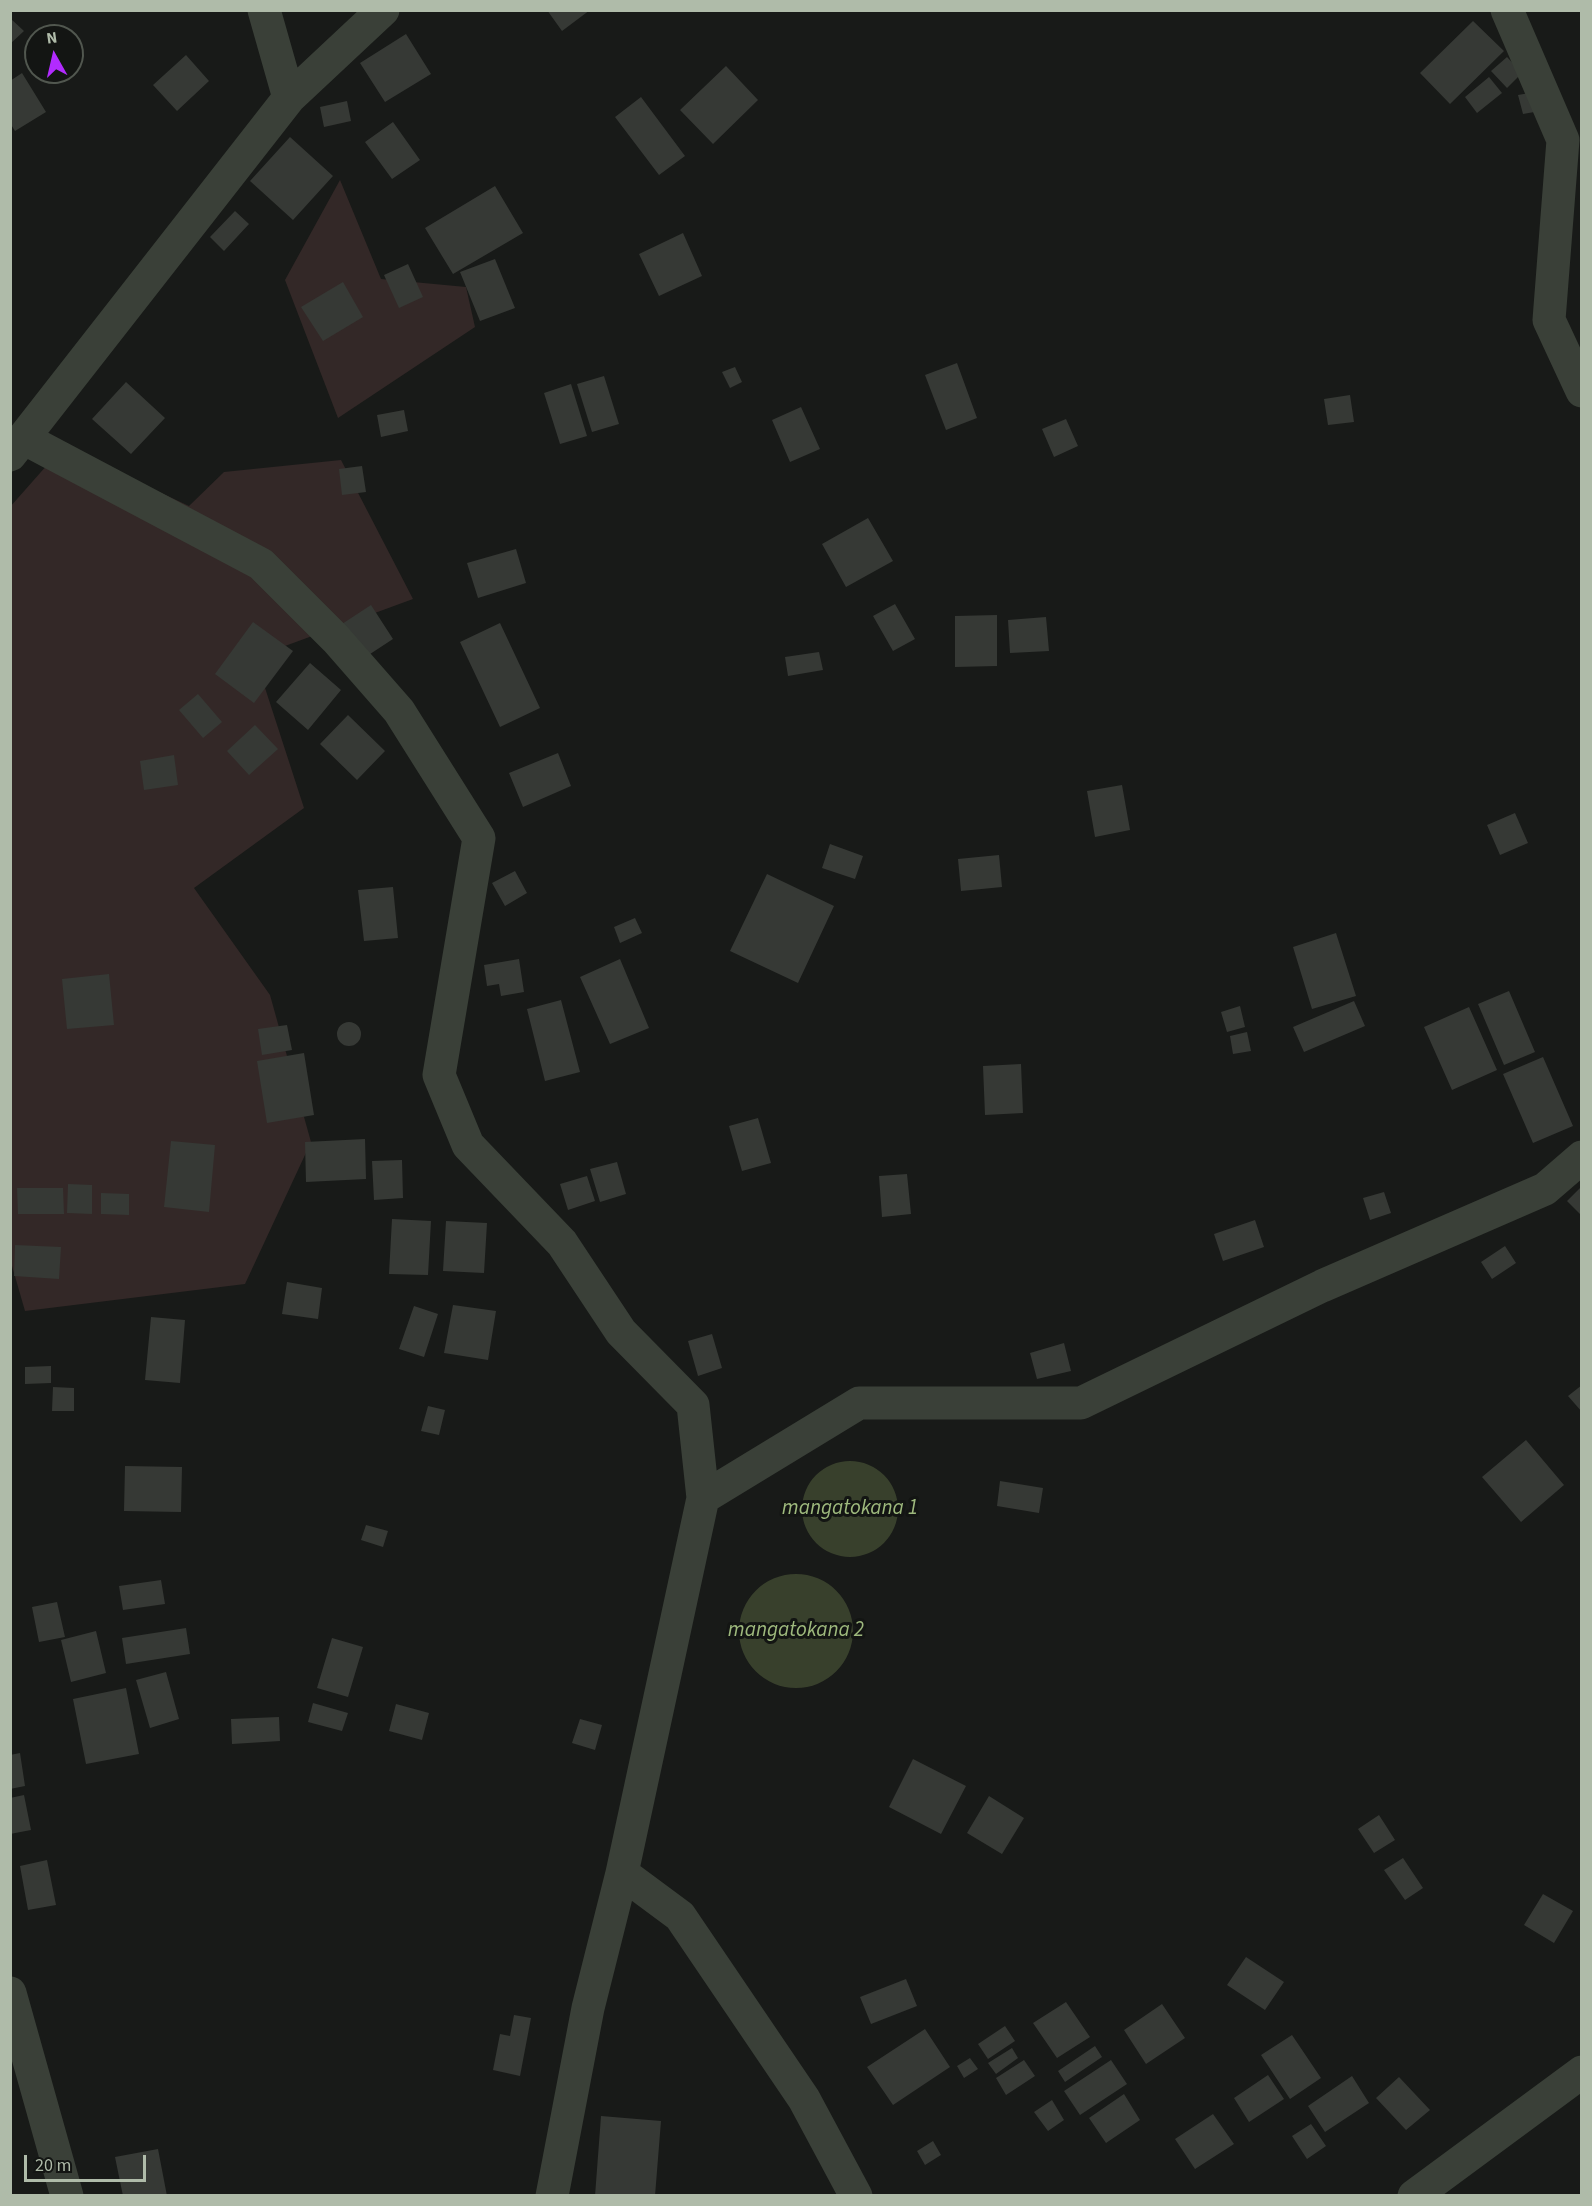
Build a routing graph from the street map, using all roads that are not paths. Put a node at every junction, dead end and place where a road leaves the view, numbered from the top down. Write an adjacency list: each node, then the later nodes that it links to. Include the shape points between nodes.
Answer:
1 (264, 10): 4 (street)
2 (383, 10): 4 (street)
3 (1507, 10): 5 (street, via 1563,140 1548,320)
4 (289, 98): 6 (street)
5 (1581, 391)
6 (18, 447): 8 (street, via 261,564 336,639 399,711 479,838 440,1075 468,1145 561,1243 621,1332 693,1406)
7 (1581, 1157): 8 (street, via 1545,1189 1322,1286 1081,1403 859,1402)
8 (703, 1498): 9 (street)
9 (622, 1873): 13 (street, via 588,2008); 14 (street, via 680,1916 804,2099)
10 (10, 1993): 12 (street)
11 (1581, 2072): 15 (street)
12 (67, 2196)
13 (552, 2196)
14 (856, 2196)
15 (1414, 2196)

